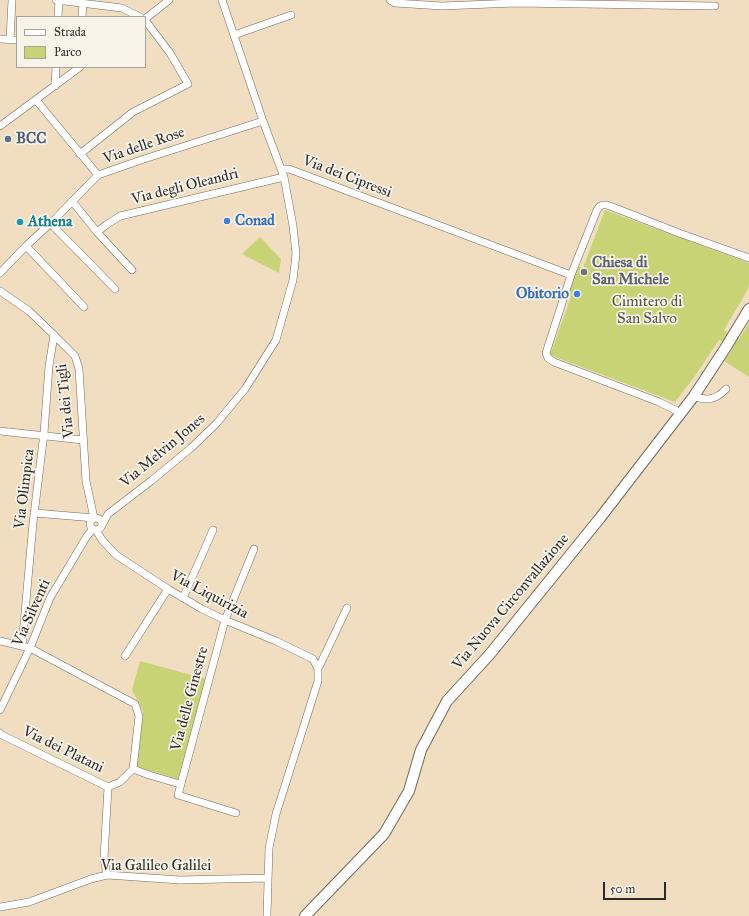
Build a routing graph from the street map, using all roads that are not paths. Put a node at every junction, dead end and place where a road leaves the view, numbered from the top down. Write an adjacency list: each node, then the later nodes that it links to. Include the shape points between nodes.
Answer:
1 (12, 0): 19 (street)
2 (56, 0): 3 (street)
3 (59, 0): 9 (street); 12 (street)
4 (170, 0): 15 (street)
5 (222, 0): 17 (street, Via dei Cipressi)
6 (390, 0): 7 (street, via 396,3 442,6)
7 (486, 2): 8 (street)
8 (574, 2): 10 (street)
9 (83, 3): 13 (street); 14 (street, via 122,8)
10 (715, 6)
11 (291, 15): 17 (street)
12 (58, 16)
13 (82, 16)
14 (138, 16)
15 (146, 18)
16 (146, 20): 26 (street, via 188,84 133,112)
17 (234, 35): 24 (street, Via dei Cipressi)
18 (0, 39): 19 (street)
19 (14, 40)
20 (56, 68): 22 (street)
21 (78, 68): 22 (street)
22 (55, 86): 23 (street)
23 (36, 100): 25 (street); 26 (street)
24 (263, 121): 27 (street, Via dei Cipressi); 28 (street, Via delle Rose)
25 (0, 126)
26 (80, 154): 28 (street)
27 (283, 173): 31 (street, Via degli Oleandri, via 120,216); 36 (street, Via dei Cipressi, via 289,169); 49 (street, Via Melvin Jones, via 296,254 293,280 276,340 245,389 216,424 152,481)
28 (98, 175): 29 (street, Via delle Rose)
29 (72, 201): 30 (street, Via delle Rose); 31 (street)
30 (50, 223): 32 (street, Via delle Rose); 37 (street)
31 (97, 232): 34 (street)
32 (26, 246): 35 (street, Via delle Rose); 39 (street)
33 (749, 258): 36 (street, via 604,205 598,207)
34 (132, 270)
35 (0, 273)
36 (571, 276): 44 (street, via 546,353 548,358)
37 (115, 289)
38 (0, 291): 41 (street, Via dei Tigli, via 30,311)
39 (84, 307)
40 (749, 309): 43 (street, Via Nuova Circonvallazione)
41 (54, 335): 46 (street, Via Olimpica); 47 (street, Via dei Tigli, via 77,361)
42 (726, 389): 43 (street, via 721,395 707,399)
43 (694, 396): 44 (street, Via Nuova Circonvallazione)
44 (681, 413): 73 (street, Via Nuova Circonvallazione, via 490,654 447,701 421,750 409,791 384,834)
45 (0, 431): 46 (street)
46 (44, 436): 47 (street); 48 (street, Via Olimpica)
47 (83, 440): 50 (street, Via dei Tigli, via 86,480)
48 (35, 512): 50 (street); 59 (street, Via Olimpica)
49 (108, 514): 50 (street); 51 (street, Via Melvin Jones)
50 (95, 518): 51 (street, Via Liquirizia, via 100,519); 51 (street, via 90,522 90,526)
51 (96, 528): 54 (street, Via Liquirizia, via 102,540 116,555); 60 (street, Via Silventi, via 87,536 50,598)
52 (213, 530): 55 (street)
53 (254, 549): 57 (street, Via delle Ginestre)
54 (168, 589): 55 (street, Via Liquirizia); 61 (street)
55 (183, 598): 57 (street, Via Liquirizia)
56 (347, 608): 62 (street)
57 (225, 620): 62 (street, Via Liquirizia, via 313,659); 66 (street, Via delle Ginestre)
58 (0, 641): 59 (street)
59 (22, 646): 60 (street)
60 (30, 648): 63 (street, Via Silventi); 65 (street, via 135,704 139,716)
61 (125, 656)
62 (318, 669): 70 (street, via 318,681 276,814 269,848)
63 (0, 710)
64 (0, 733): 67 (street, Via dei Platani)
65 (134, 769): 66 (street); 67 (street, Via dei Platani, via 120,782)
66 (180, 784): 68 (street, via 178,795)
67 (108, 787): 69 (street, via 104,858)
68 (236, 813)
69 (107, 875): 70 (street, Via Galileo Galilei, via 180,880); 71 (street, Via Galileo Galilei, via 29,902)
70 (268, 878): 72 (street)
71 (0, 907)
72 (266, 916)
73 (305, 916)

